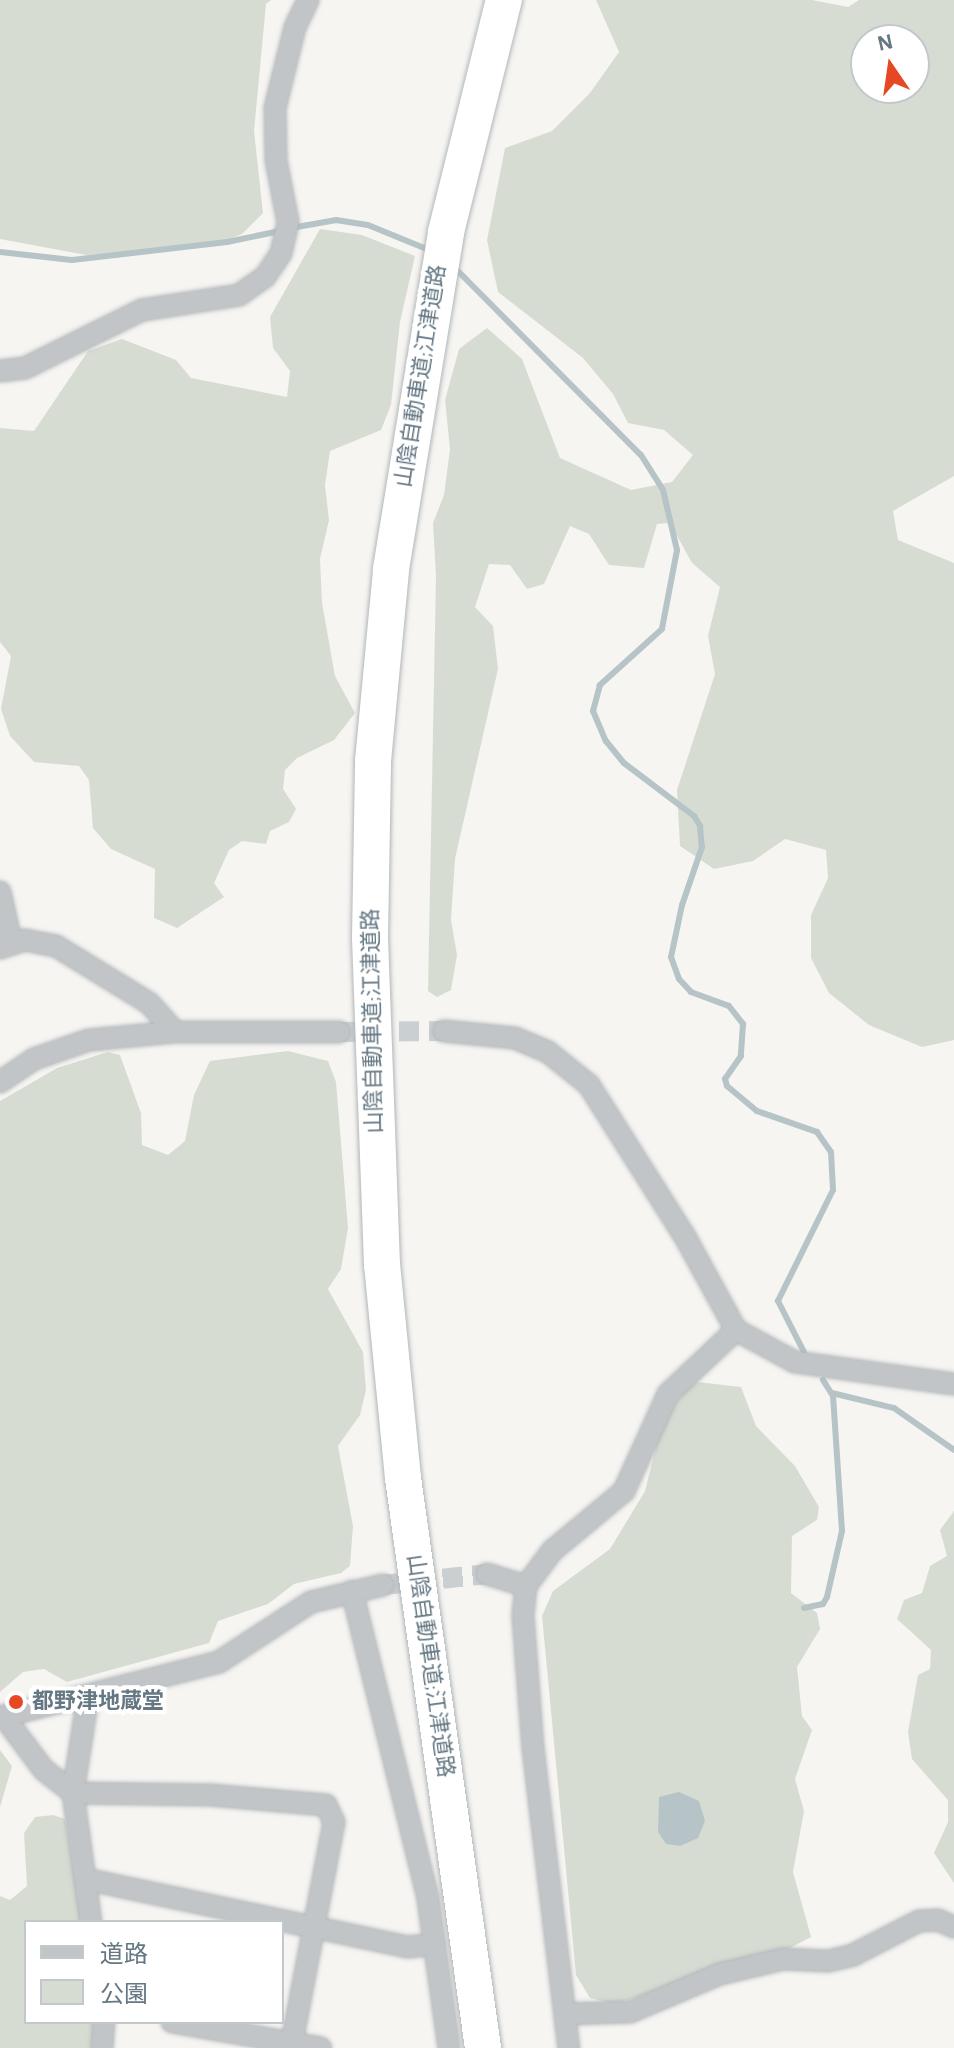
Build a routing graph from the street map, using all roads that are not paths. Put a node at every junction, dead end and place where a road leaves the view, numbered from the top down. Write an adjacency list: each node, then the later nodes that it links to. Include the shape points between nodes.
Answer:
1 (308, 0): 3 (street, via 295,27 275,108 276,160 287,229 265,277 239,295 142,310 25,368)
2 (504, 0): 33 (highway, 山陰自動車道;江津道路, via 446,232 412,421 373,761 373,1124 403,1478)
3 (0, 371)
4 (0, 892): 5 (street)
5 (6, 945): 7 (street, via 45,943 68,953 149,1003)
6 (444, 1031): 10 (street, via 515,1038 548,1052 589,1085 684,1235)
7 (175, 1032): 8 (street); 9 (street, via 89,1040 34,1059)
8 (339, 1032)
9 (0, 1082)
10 (736, 1330): 11 (street, via 795,1362); 14 (street, via 668,1394 624,1491 552,1551)
11 (954, 1384)
12 (487, 1574): 14 (street)
13 (383, 1585): 15 (street)
14 (526, 1586): 26 (street, via 523,1616 533,1748)
15 (352, 1591): 16 (street, via 293,1610 219,1662); 25 (street)
16 (88, 1696): 17 (street); 18 (street)
17 (2, 1717): 18 (street, via 44,1770)
18 (73, 1793): 19 (street); 24 (street, via 211,1795 326,1805 334,1822)
19 (85, 1879): 20 (street); 21 (street)
20 (91, 1920)
21 (277, 1920)
22 (284, 1922): 24 (street)
23 (954, 1927): 26 (street, via 938,1920 919,1921 853,1955 828,1961 783,1959 720,1974 630,2012)
24 (314, 1928): 25 (street, via 408,1947); 29 (street)
25 (435, 1944): 32 (street)
26 (565, 2014): 34 (street)
27 (104, 2024): 30 (street)
28 (184, 2024): 29 (street)
29 (292, 2042): 31 (street)
30 (102, 2048)
31 (321, 2048)
32 (449, 2048)
33 (483, 2048)
34 (569, 2048)

